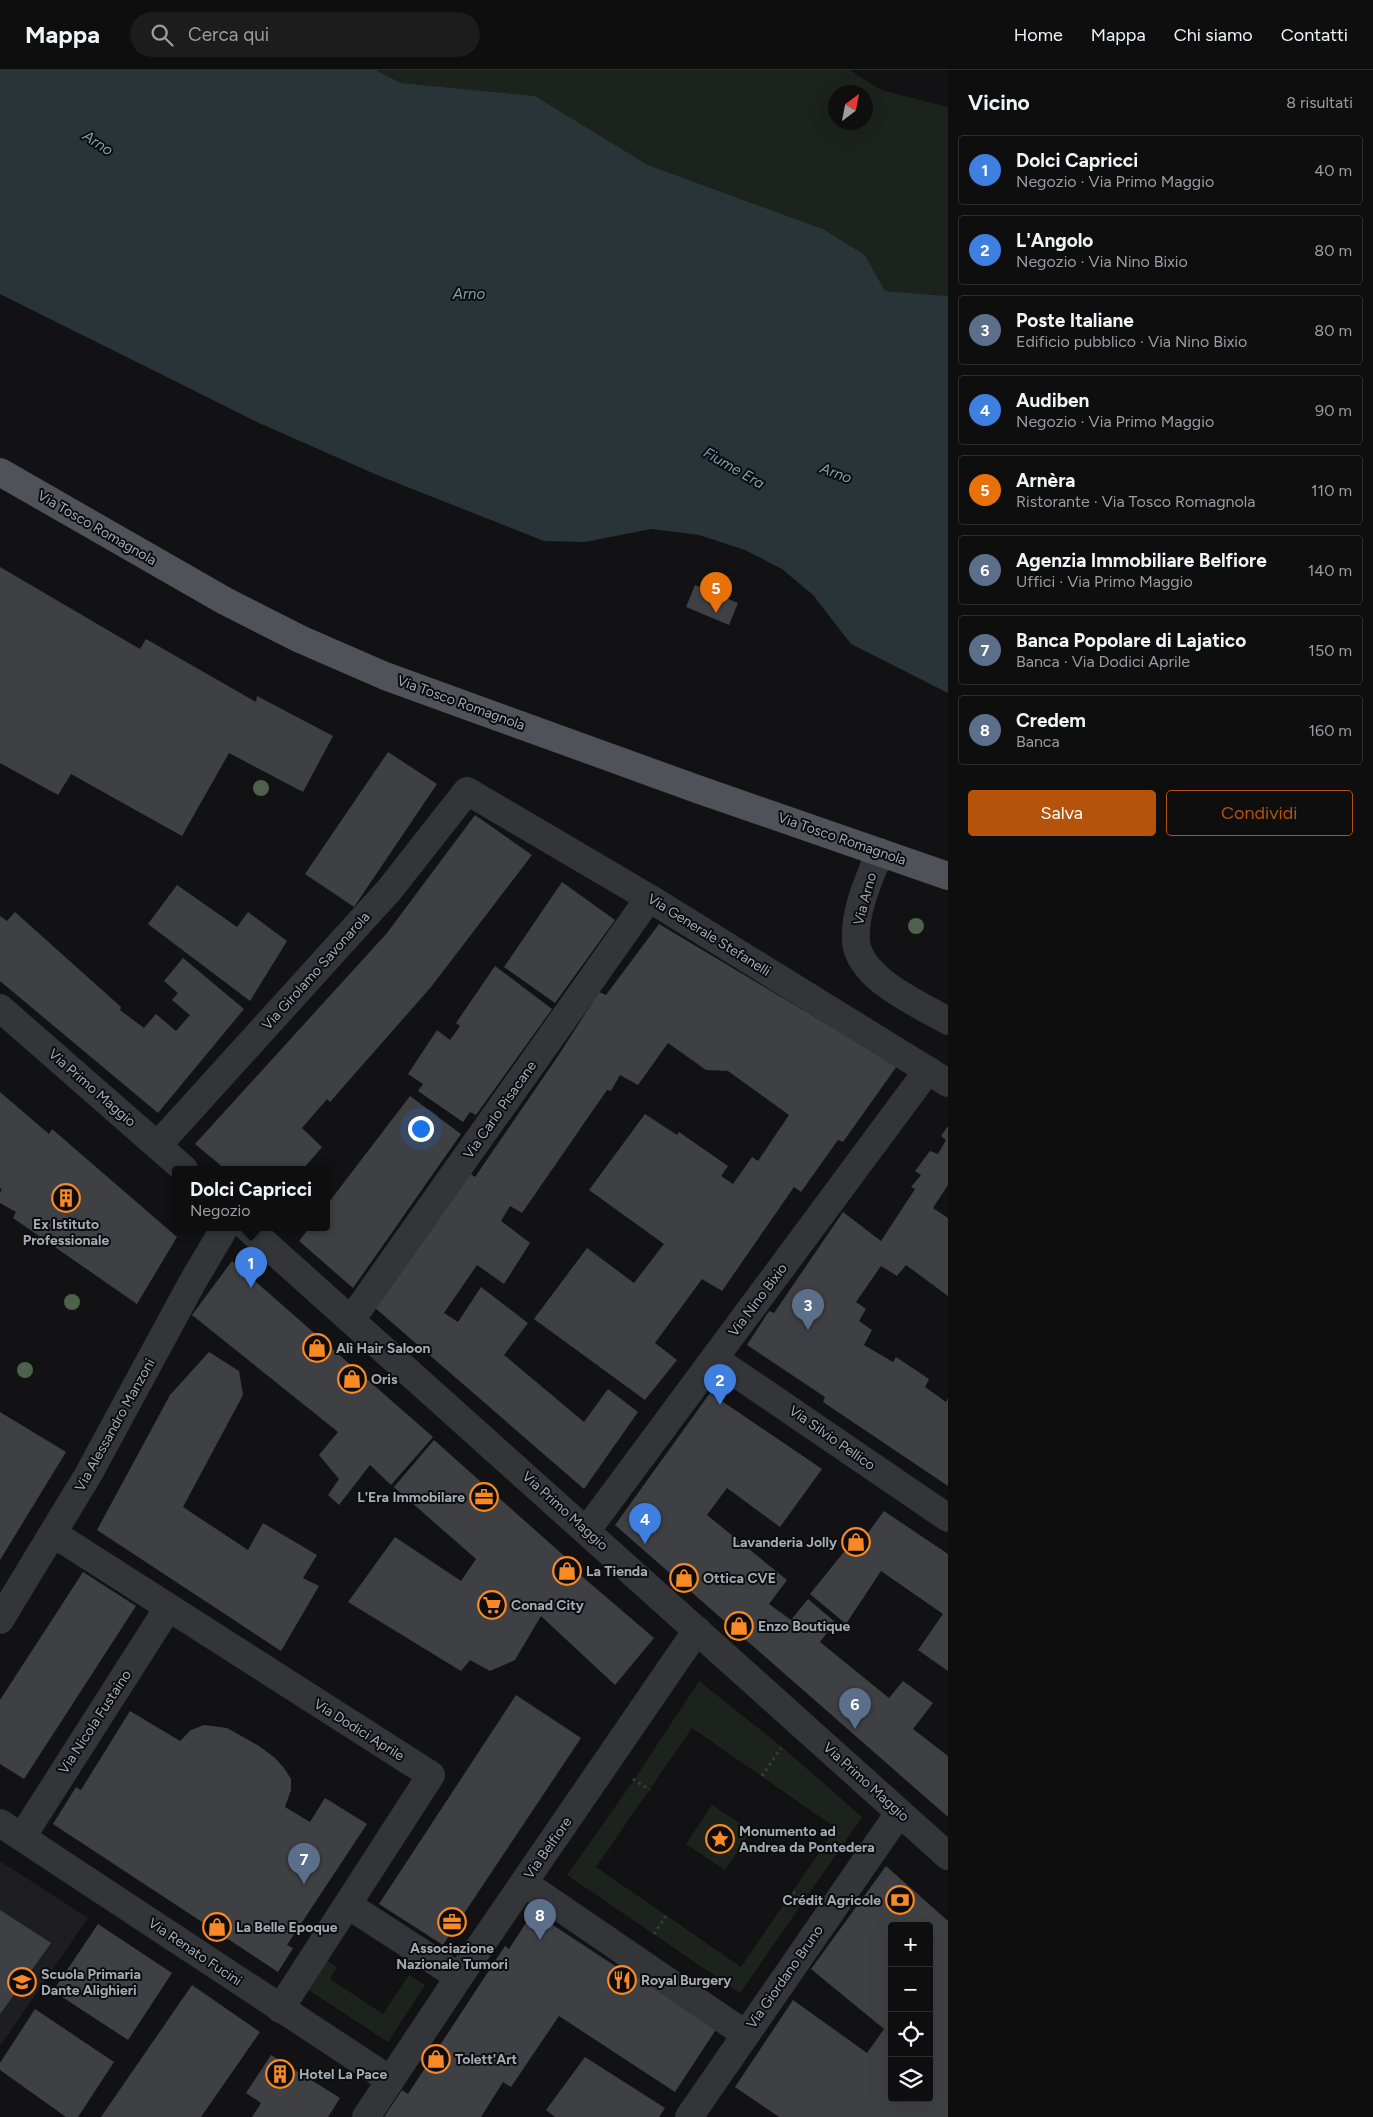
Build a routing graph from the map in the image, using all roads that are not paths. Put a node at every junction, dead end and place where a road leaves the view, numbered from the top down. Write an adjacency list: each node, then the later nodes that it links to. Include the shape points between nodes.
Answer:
1 (0, 472): 3 (main road, Via Tosco Romagnola, via 225,601 300,639 385,676)
2 (467, 791): 5 (street, Via Generale Stefanelli); 9 (street, Via Girolamo Savonarola, via 390,889)
3 (880, 852): 4 (main road, Via Tosco Romagnola); 7 (street, Via Arno, via 859,910 858,951 873,974 885,984)
4 (948, 876)
5 (649, 898): 8 (street, Via Generale Stefanelli); 13 (street, Via Carlo Pisacane)
6 (0, 1008): 9 (street, Via Primo Maggio)
7 (948, 1021)
8 (938, 1076): 14 (street, Via Nino Bixio)
9 (158, 1145): 10 (street, Via Primo Maggio)
10 (181, 1166)
11 (223, 1231): 17 (street, Via Alessandro Manzoni)
12 (251, 1231): 13 (street, Via Primo Maggio)
13 (351, 1320): 16 (street, Via Primo Maggio)
14 (715, 1359): 15 (street, Via Silvio Pellico); 16 (street, Via Nino Bixio)
15 (948, 1518)
16 (587, 1530): 20 (street, Via Primo Maggio)
17 (54, 1534): 18 (street, Via Dodici Aprile); 19 (street, Via Alessandro Manzoni)
18 (168, 1608): 22 (street, Via Nicola Fustaino); 25 (street, Via Dodici Aprile, via 430,1775)
19 (0, 1620)
20 (697, 1630): 21 (street, Via Primo Maggio); 24 (street, Via Belfiore)
21 (899, 1813): 23 (street, Via Primo Maggio); 28 (street, Via Giordano Bruno)
22 (11, 1830): 27 (street, Via Renato Fucini)
23 (948, 1856)
24 (524, 1883): 26 (street, Via Belfiore); 28 (street)
25 (348, 1905): 26 (street); 27 (street, Via Dodici Aprile)
26 (459, 1977): 29 (street, Via Belfiore)
27 (280, 2008): 29 (street, Via Renato Fucini)
28 (745, 2034): 31 (street, Via Giordano Bruno)
29 (390, 2080): 30 (street, Via Belfiore)
30 (366, 2117)
31 (689, 2117)

